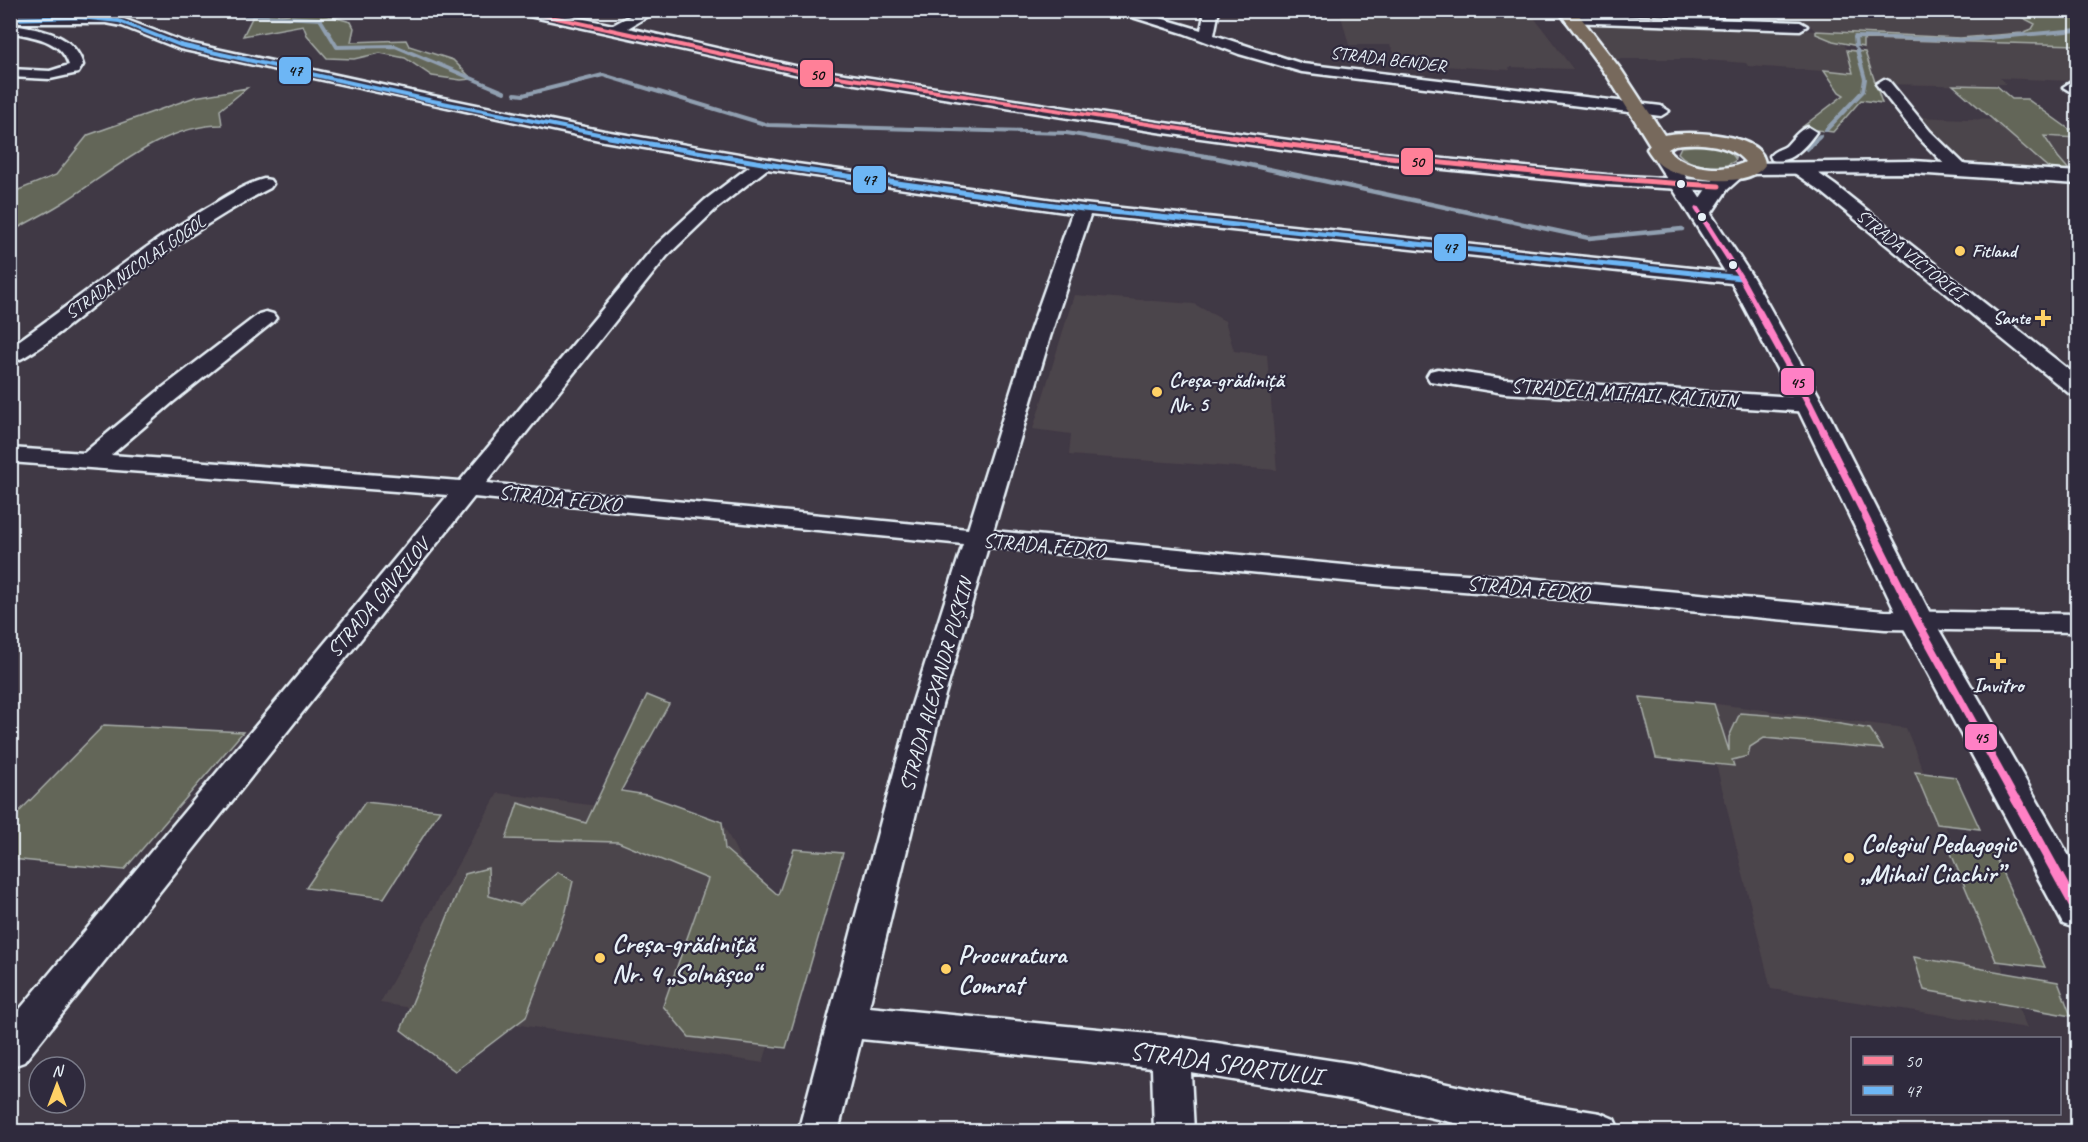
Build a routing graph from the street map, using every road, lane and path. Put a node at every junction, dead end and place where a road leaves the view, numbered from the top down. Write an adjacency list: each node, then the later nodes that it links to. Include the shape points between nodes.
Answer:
1 (519, 10): 9 (street)
2 (652, 10): 9 (street)
3 (1116, 10): 10 (street, STRADA BENDER)
4 (1212, 10): 10 (street)
5 (1569, 15): 7 (street); 12 (main road)
6 (10, 19): 20 (street, via 119,21 160,39 337,80 604,136)
7 (1800, 26)
8 (10, 29): 11 (street, via 64,45 75,60 75,68 70,72)
9 (616, 29): 27 (street, via 799,71 1157,128 1383,158)
10 (1207, 37): 14 (street, STRADA BENDER, via 1302,68)
11 (10, 73)
12 (1616, 75): 14 (main road); 15 (main road)
13 (1884, 84): 24 (street, via 1924,134)
14 (1637, 110): 15 (street, STRADA BENDER); 18 (main road)
15 (1661, 111): 17 (main road)
16 (1808, 132): 19 (street, via 1790,151)
17 (1712, 140): 18 (main road, via 1680,139); 23 (main road)
18 (1662, 152): 23 (main road, via 1676,165 1705,172); 27 (main road)
19 (1778, 156): 21 (main road); 23 (main road)
20 (763, 164): 28 (street); 38 (street, STRADA GAVRILOV, via 711,204 660,252)
21 (1868, 166): 22 (main road); 24 (main road)
22 (1799, 168): 23 (main road); 34 (street, STRADA VICTORIEI)
23 (1737, 169): 27 (street); 29 (main road)
24 (1959, 169): 25 (main road)
25 (2078, 178)
26 (264, 184): 32 (street, STRADA NICOLAI GOGOL, via 225,203 125,271)
27 (1681, 184): 29 (main road)
28 (1083, 209): 30 (street); 39 (street, STRADA ALEXANDR PUȘKIN, via 1039,337)
29 (1700, 214): 30 (main road)
30 (1741, 278): 35 (main road)
31 (266, 318): 37 (street)
32 (10, 357)
33 (1438, 376): 35 (street, STRADELA MIHAIL KALININ, via 1504,386)
34 (2078, 389)
35 (1810, 405): 40 (main road)
36 (10, 455): 37 (street, STRADA FEDKO)
37 (89, 461): 38 (street, STRADA FEDKO)
38 (468, 489): 39 (street, STRADA FEDKO); 44 (street, STRADA GAVRILOV)
39 (978, 539): 40 (street, STRADA FEDKO); 43 (street, STRADA ALEXANDR PUȘKIN, via 927,705)
40 (1917, 621): 41 (street, STRADA FEDKO); 42 (main road)
41 (2078, 623)
42 (2078, 912)
43 (847, 1021): 45 (street, STRADA SPORTULUI); 46 (street, STRADA ALEXANDR PUȘKIN)
44 (10, 1050)
45 (1171, 1053): 47 (street); 48 (street, STRADA SPORTULUI, via 1355,1082 1525,1120)
46 (818, 1131)
47 (1174, 1131)
48 (1594, 1131)

